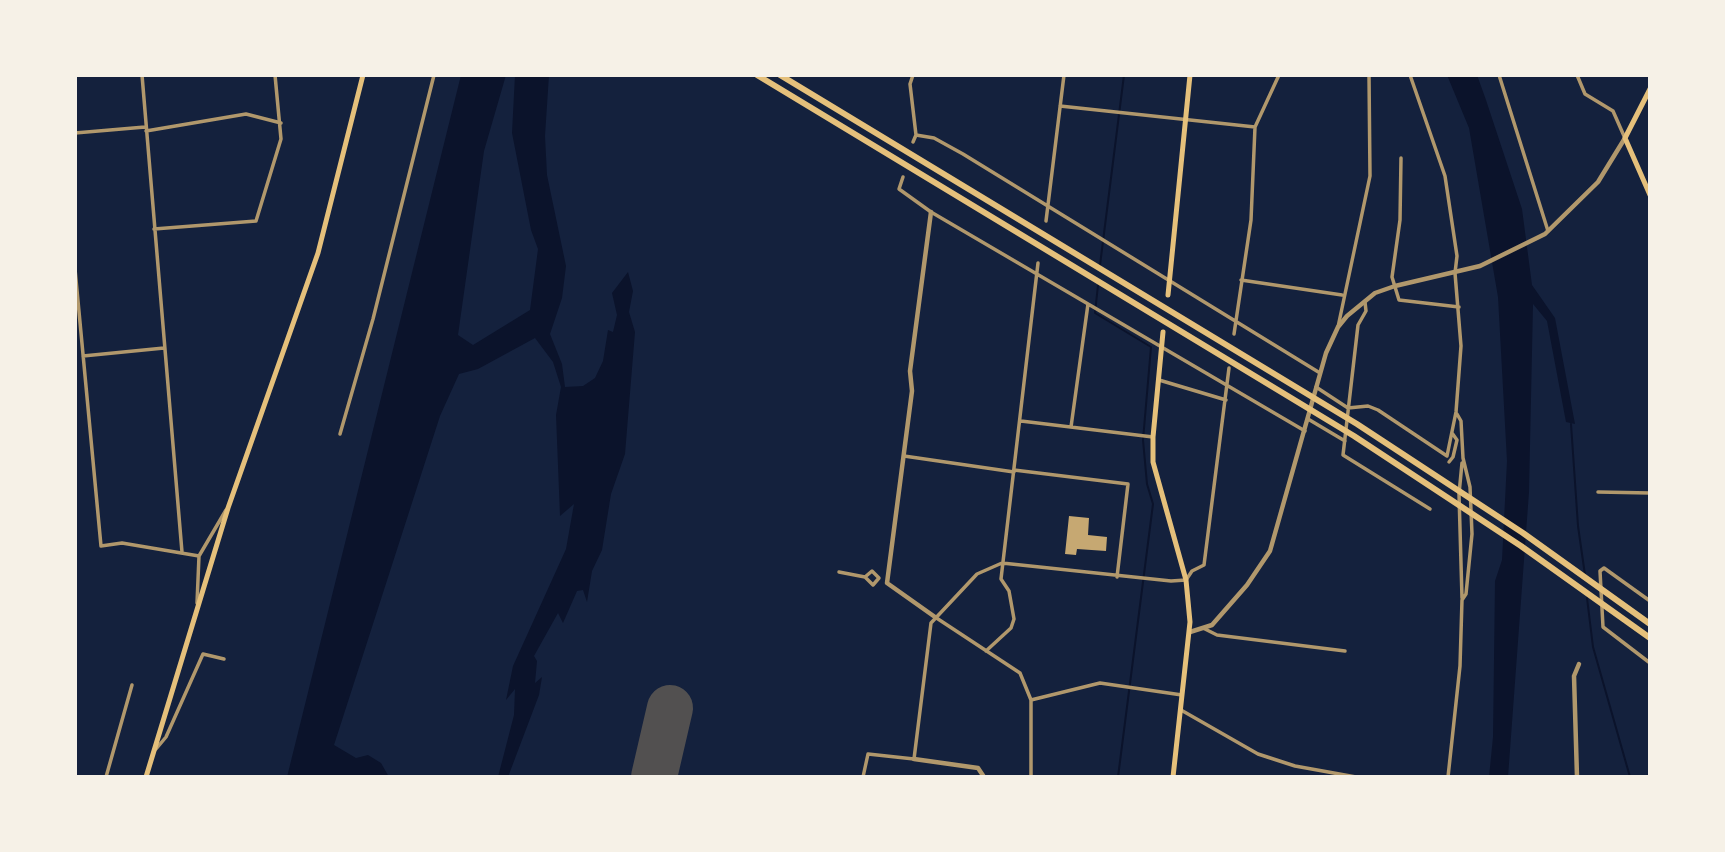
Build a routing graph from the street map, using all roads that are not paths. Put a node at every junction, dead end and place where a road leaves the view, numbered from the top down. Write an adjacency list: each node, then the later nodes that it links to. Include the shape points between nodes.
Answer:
1 (142, 75): 20 (street)
2 (275, 75): 18 (street)
3 (363, 75): 74 (main road, via 317,253)
4 (434, 75): 65 (street)
5 (757, 75): 92 (highway, via 1354,436)
6 (780, 75): 89 (highway, via 1357,424)
7 (913, 75): 22 (street)
8 (1064, 75): 16 (street)
9 (1191, 75): 17 (main road)
10 (1279, 75): 19 (street)
11 (1369, 75): 41 (street, via 1370,176)
12 (1410, 75): 35 (street, via 1447,187)
13 (1499, 75): 32 (street)
14 (1577, 75): 23 (street, via 1585,94 1613,111)
15 (1650, 89): 23 (main road)
16 (1060, 106): 17 (street); 28 (street)
17 (1186, 120): 19 (street); 38 (main road)
18 (281, 123): 20 (street, via 246,114); 31 (street, via 281,139 256,221)
19 (1255, 127): 37 (street, via 1251,220)
20 (145, 129): 21 (street); 31 (street)
21 (75, 133)
22 (916, 135): 24 (street); 28 (street, via 934,138)
23 (1625, 138): 27 (main road); 32 (street, via 1598,182)
24 (913, 142)
25 (1401, 158): 39 (street)
26 (903, 177): 29 (street, via 899,189)
27 (1650, 195)
28 (1048, 207): 30 (street); 38 (street)
29 (931, 212): 36 (street); 68 (street, via 909,371 912,391)
30 (1046, 221)
31 (154, 229): 50 (street)
32 (1546, 233): 35 (street, via 1500,258)
33 (1038, 263): 36 (street)
34 (75, 269): 51 (street)
35 (1457, 273): 39 (street); 44 (street)
36 (1039, 275): 43 (street); 61 (street)
37 (1241, 280): 41 (street); 45 (street)
38 (1169, 281): 40 (main road); 45 (street)
39 (1395, 286): 42 (street); 44 (street, via 1399,300)
40 (1168, 295)
41 (1342, 295): 46 (street)
42 (1365, 300): 46 (street); 58 (street, via 1366,311 1357,325)
43 (1088, 304): 49 (street); 62 (street)
44 (1459, 307): 59 (street)
45 (1236, 320): 48 (street); 53 (street)
46 (1338, 327): 53 (street)
47 (1164, 332): 49 (main road)
48 (1234, 334)
49 (1162, 347): 54 (main road); 55 (street)
50 (164, 348): 51 (street); 76 (street)
51 (83, 356): 76 (street, via 101,546 122,543)
52 (1229, 368): 55 (street)
53 (1320, 373): 56 (street)
54 (1159, 380): 57 (street); 66 (main road)
55 (1227, 386): 57 (street); 63 (street)
56 (1317, 387): 58 (street); 60 (street)
57 (1226, 400): 84 (street, via 1204,565)
58 (1348, 408): 64 (street, via 1378,410 1447,456); 67 (street)
59 (1456, 412): 64 (street); 69 (street, via 1461,421)
60 (1308, 419): 63 (street); 67 (street)
61 (1021, 421): 62 (street); 71 (street)
62 (1071, 427): 66 (street)
63 (1305, 430): 90 (street, via 1270,551 1247,585 1212,625)
64 (1452, 433): 70 (street, via 1457,440)
65 (340, 434)
66 (1153, 437): 84 (main road, via 1158,487)
67 (1345, 441): 75 (street, via 1343,455)
68 (904, 456): 71 (street); 83 (street)
69 (1462, 458): 85 (street); 85 (street, via 1470,487 1472,534)
70 (1449, 462)
71 (1014, 471): 78 (street); 81 (street, via 1128,484)
72 (1598, 492): 73 (street)
73 (1650, 493)
74 (228, 508): 77 (street); 87 (main road)
75 (1430, 509)
76 (182, 552): 77 (street)
77 (199, 556): 87 (street)
78 (1002, 564): 81 (street); 88 (street, via 977,574); 93 (street, via 1000,579 1009,592 1014,619 1011,628)
79 (839, 572): 80 (street)
80 (865, 577): 82 (street, via 873,585); 82 (street, via 874,571)
81 (1117, 577): 84 (street)
82 (879, 579): 83 (street)
83 (887, 580): 88 (street)
84 (1186, 580): 91 (main road)
85 (1462, 600): 111 (street)
86 (1650, 601): 96 (street, via 1604,568 1600,571 1603,628)
87 (196, 609): 102 (main road)
88 (935, 617): 93 (street); 103 (street)
89 (1650, 624)
90 (1203, 628): 91 (street); 94 (street, via 1217,635)
91 (1190, 632): 99 (main road)
92 (1650, 638)
93 (986, 651): 100 (street, via 1020,673)
94 (1345, 651)
95 (223, 659): 102 (street, via 203,654 166,737)
96 (1650, 663)
97 (1579, 664): 112 (street, via 1574,676)
98 (132, 685): 104 (street)
99 (1182, 695): 100 (street, via 1100,683); 101 (main road)
100 (1031, 700): 108 (street)
101 (1181, 710): 109 (main road); 110 (street, via 1258,754)
102 (155, 750): 105 (main road)
103 (914, 759): 106 (street, via 868,754); 107 (street, via 978,768)
104 (106, 777)
105 (146, 777)
106 (863, 777)
107 (984, 777)
108 (1031, 777)
109 (1173, 777)
110 (1356, 777)
111 (1448, 777)
112 (1577, 777)

